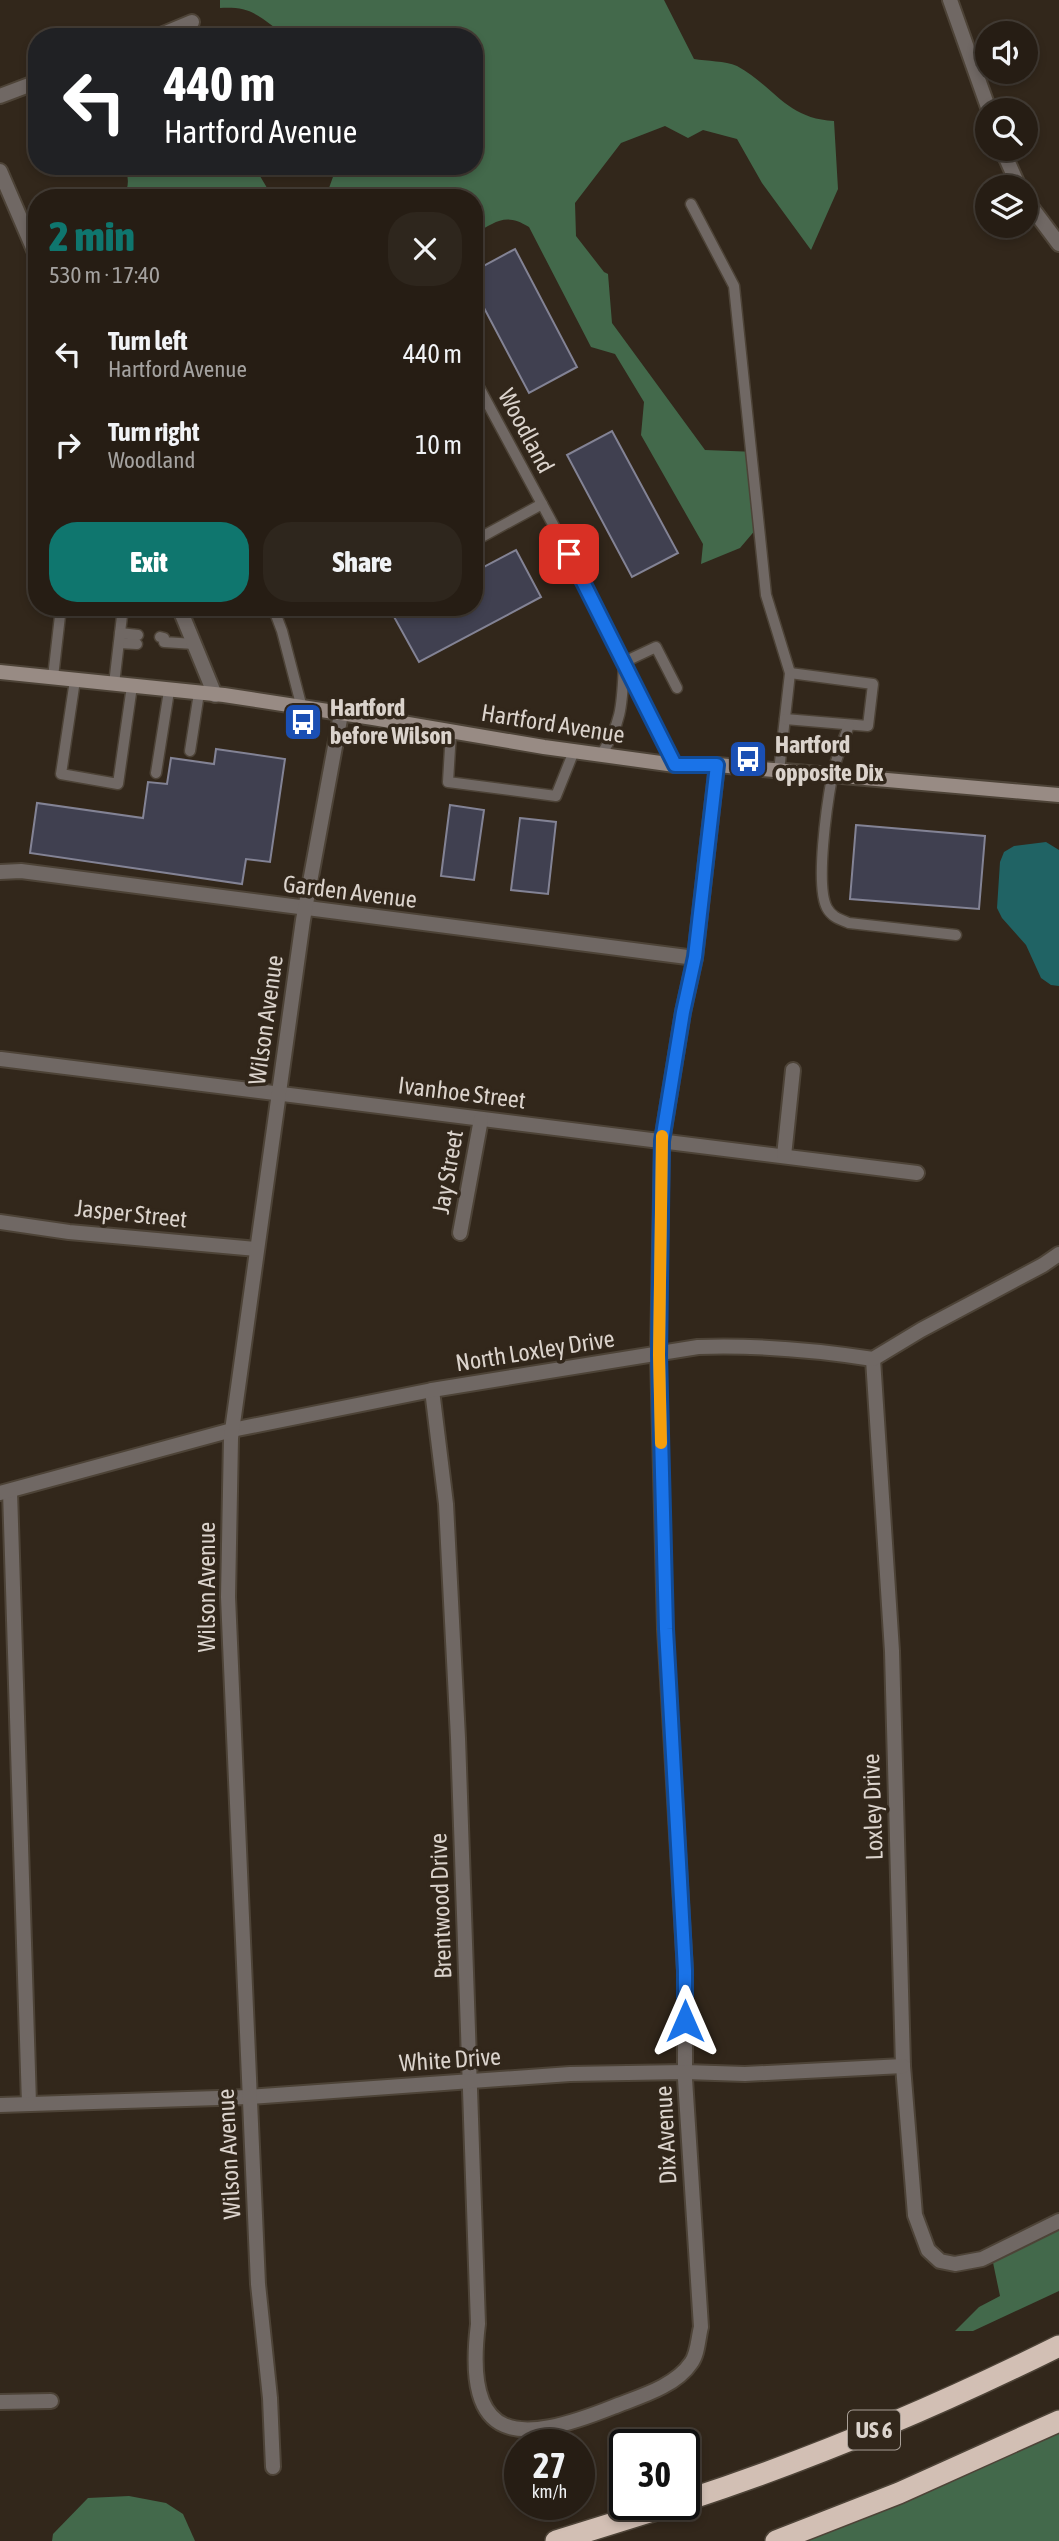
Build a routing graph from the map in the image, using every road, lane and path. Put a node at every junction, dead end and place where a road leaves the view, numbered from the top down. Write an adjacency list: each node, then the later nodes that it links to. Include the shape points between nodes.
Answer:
1 (950, 0): 6 (street)
2 (192, 22): 3 (street)
3 (178, 28)
4 (28, 85): 5 (street)
5 (0, 96)
6 (985, 98)
7 (0, 171): 10 (street)
8 (691, 204): 25 (lane, via 734,286 766,595)
9 (1038, 216): 11 (street)
10 (28, 236)
11 (1059, 244)
12 (483, 395): 13 (lane, Woodland)
13 (542, 503): 14 (lane, Woodland); 23 (lane, Woodland)
14 (483, 536)
15 (60, 616): 26 (lane)
16 (122, 616): 19 (lane)
17 (183, 616): 22 (street)
18 (276, 616): 34 (lane)
19 (120, 638): 20 (lane); 28 (lane)
20 (137, 639)
21 (161, 642): 22 (lane)
22 (194, 644): 33 (street)
23 (624, 662): 30 (lane, via 656,647); 41 (lane, Woodland, via 622,708 615,733); 42 (lane, Woodland)
24 (0, 672): 26 (main road, Hartford Avenue)
25 (790, 673): 36 (lane); 37 (lane, via 873,684 868,726)
26 (53, 677): 27 (main road, Hartford Avenue)
27 (75, 680): 28 (main road, Hartford Avenue); 29 (lane, via 61,774 118,784)
28 (114, 684): 29 (main road, Hartford Avenue)
29 (132, 686): 31 (main road, Hartford Avenue)
30 (677, 688)
31 (169, 691): 32 (main road, Hartford Avenue); 45 (lane)
32 (199, 693): 33 (main road, Hartford Avenue); 39 (lane)
33 (215, 695): 34 (main road, Hartford Avenue)
34 (302, 708): 35 (main road, Hartford Avenue)
35 (341, 714): 38 (main road, Hartford Avenue); 49 (street, Wilson Avenue)
36 (785, 719): 37 (lane); 44 (lane)
37 (849, 726): 46 (lane)
38 (451, 731): 40 (main road, Hartford Avenue); 40 (lane, via 449,782 556,796)
39 (191, 751)
40 (574, 751): 41 (main road, Hartford Avenue)
41 (601, 755): 42 (main road, Hartford Avenue)
42 (675, 765): 43 (main road, Hartford Avenue)
43 (717, 765): 44 (main road, Hartford Avenue); 51 (street, Dix Avenue)
44 (779, 771): 46 (main road, Hartford Avenue)
45 (156, 773)
46 (832, 775): 47 (main road, Hartford Avenue); 50 (lane, via 823,855 826,907 834,917 849,923)
47 (1059, 795)
48 (0, 872): 49 (street, Garden Avenue, via 21,871)
49 (305, 909): 51 (street, Garden Avenue); 54 (street, Wilson Avenue)
50 (956, 935)
51 (695, 957): 56 (street, Dix Avenue)
52 (1, 1059): 54 (street, Ivanhoe Street)
53 (793, 1070): 57 (street)
54 (279, 1093): 55 (street, Ivanhoe Street); 61 (street, Wilson Avenue)
55 (481, 1119): 56 (street, Ivanhoe Street); 60 (street, Jay Street)
56 (662, 1141): 57 (street, Ivanhoe Street); 63 (street, Dix Avenue)
57 (784, 1156): 58 (street, Ivanhoe Street)
58 (917, 1173)
59 (0, 1222): 61 (street, Jasper Street)
60 (460, 1233)
61 (257, 1250): 66 (street, Wilson Avenue)
62 (1059, 1254): 64 (street)
63 (659, 1355): 64 (street, North Loxley Drive, via 732,1346); 65 (street, North Loxley Drive); 69 (street, Dix Avenue, via 666,1629 685,1971)
64 (873, 1359): 68 (street, Loxley Drive, via 892,1651)
65 (432, 1390): 66 (street, North Loxley Drive); 70 (street, Brentwood Drive, via 446,1504)
66 (232, 1430): 67 (street, North Loxley Drive); 71 (street, Wilson Avenue, via 228,1597)
67 (5, 1492): 72 (street, via 21,1784)
68 (903, 2066): 69 (street, White Drive, via 745,2074); 74 (street, Loxley Drive, via 915,2215 928,2250 940,2261 955,2264 982,2259)
69 (685, 2072): 70 (street, White Drive); 78 (street, Dix Avenue, via 701,2327 693,2361 672,2381 577,2421 529,2430)
70 (469, 2082): 71 (street, White Drive); 78 (street, Brentwood Drive, via 478,2324 474,2358 477,2389)
71 (249, 2097): 72 (street, White Drive); 80 (street, Wilson Avenue)
72 (29, 2104): 73 (street, White Drive)
73 (0, 2105)
74 (1059, 2221)
75 (1059, 2346): 81 (highway, US 6, via 901,2419)
76 (51, 2401): 77 (street)
77 (0, 2402)
78 (491, 2418)
79 (1059, 2421): 84 (highway)
80 (273, 2467)
81 (700, 2495)
82 (624, 2520): 83 (highway)
83 (556, 2541)
84 (776, 2541)

